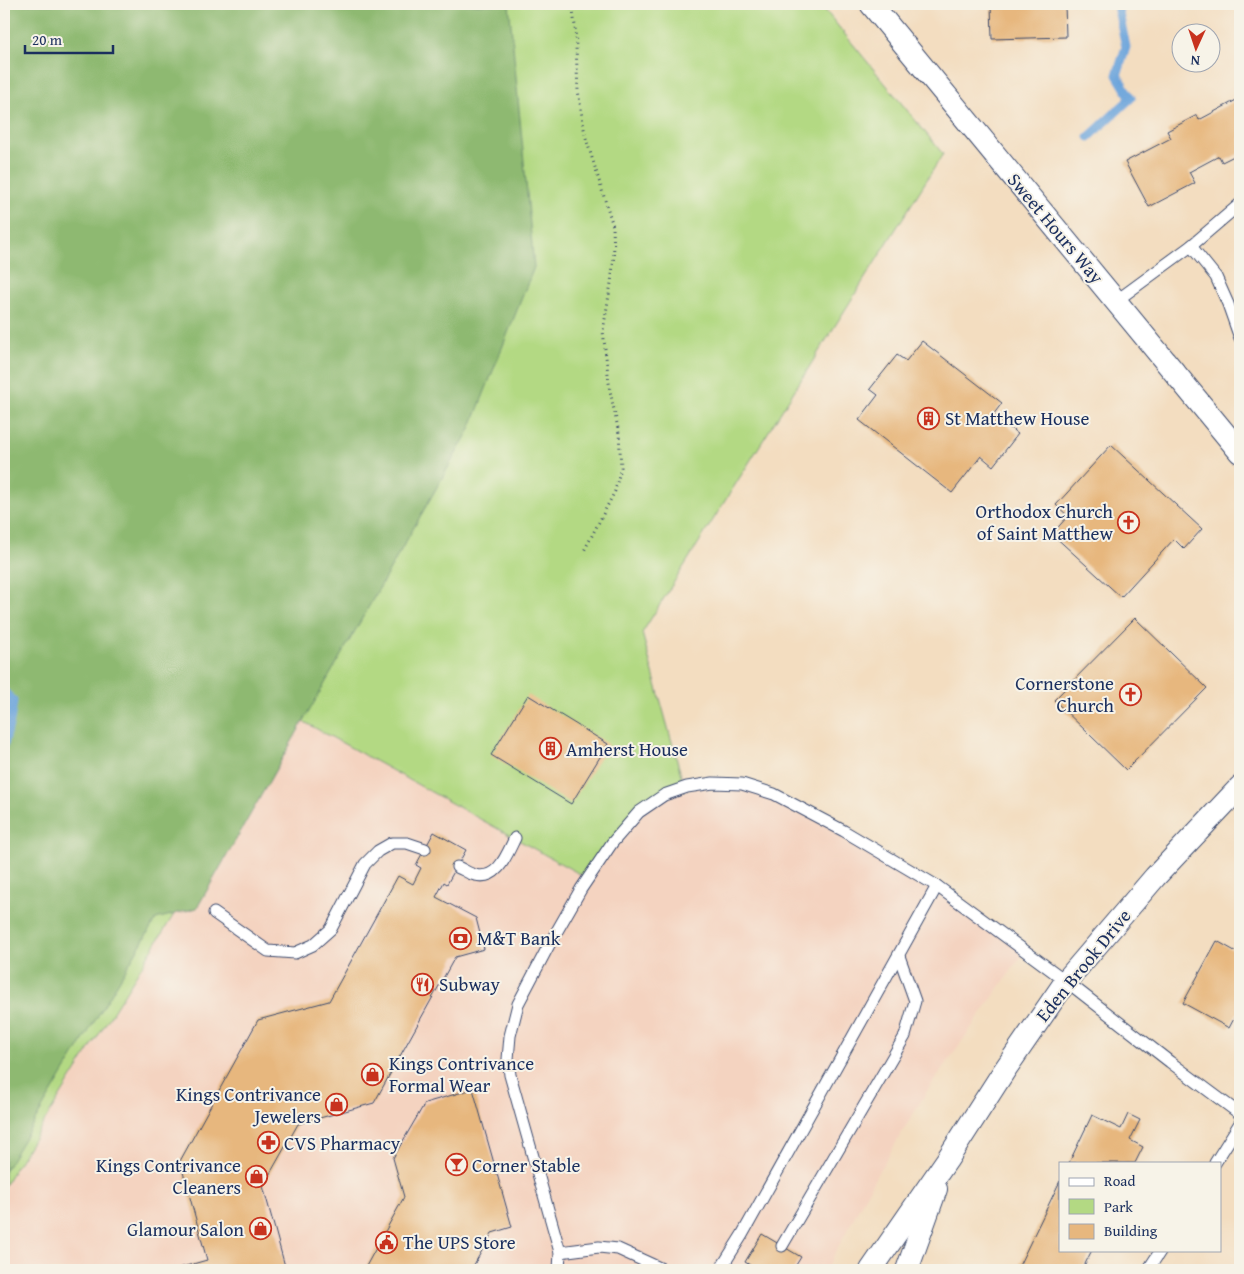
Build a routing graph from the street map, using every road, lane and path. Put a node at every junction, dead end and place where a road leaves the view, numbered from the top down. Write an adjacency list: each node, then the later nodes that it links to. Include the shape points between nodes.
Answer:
1 (572, 4): 8 (path, via 578,90 586,134 613,226 613,266 603,331 619,433 621,468 615,491)
2 (871, 4): 5 (street, Sweet Hours Way)
3 (1240, 204): 4 (lane)
4 (1191, 246): 5 (lane); 6 (lane, via 1216,277)
5 (1116, 301): 7 (street, Sweet Hours Way)
6 (1240, 338)
7 (1240, 452)
8 (584, 553)
9 (1240, 787): 16 (street, Eden Brook Drive, via 1155,877)
10 (516, 838): 12 (lane, via 491,875 476,876)
11 (425, 849): 14 (lane, via 407,843 392,843 378,851 365,864 330,929 313,945 295,954 268,951)
12 (457, 867)
13 (937, 886): 15 (lane); 16 (lane); 22 (lane, via 774,794 742,784 713,782 687,788 664,795 639,812 588,878 549,944 518,1004 510,1036 510,1075)
14 (214, 912)
15 (899, 956): 21 (lane, via 915,1001 905,1036); 26 (lane)
16 (1066, 981): 17 (lane); 19 (street, Eden Brook Drive)
17 (1240, 1114)
18 (1240, 1123): 20 (lane)
19 (947, 1160): 27 (street, Eden Brook Drive); 28 (street, Eden Brook Drive)
20 (1216, 1162)
21 (782, 1246)
22 (560, 1252): 24 (lane); 25 (lane, via 599,1247 618,1249)
23 (1160, 1252): 29 (lane)
24 (559, 1270)
25 (664, 1270)
26 (720, 1270)
27 (871, 1270)
28 (906, 1270)
29 (1148, 1270)

